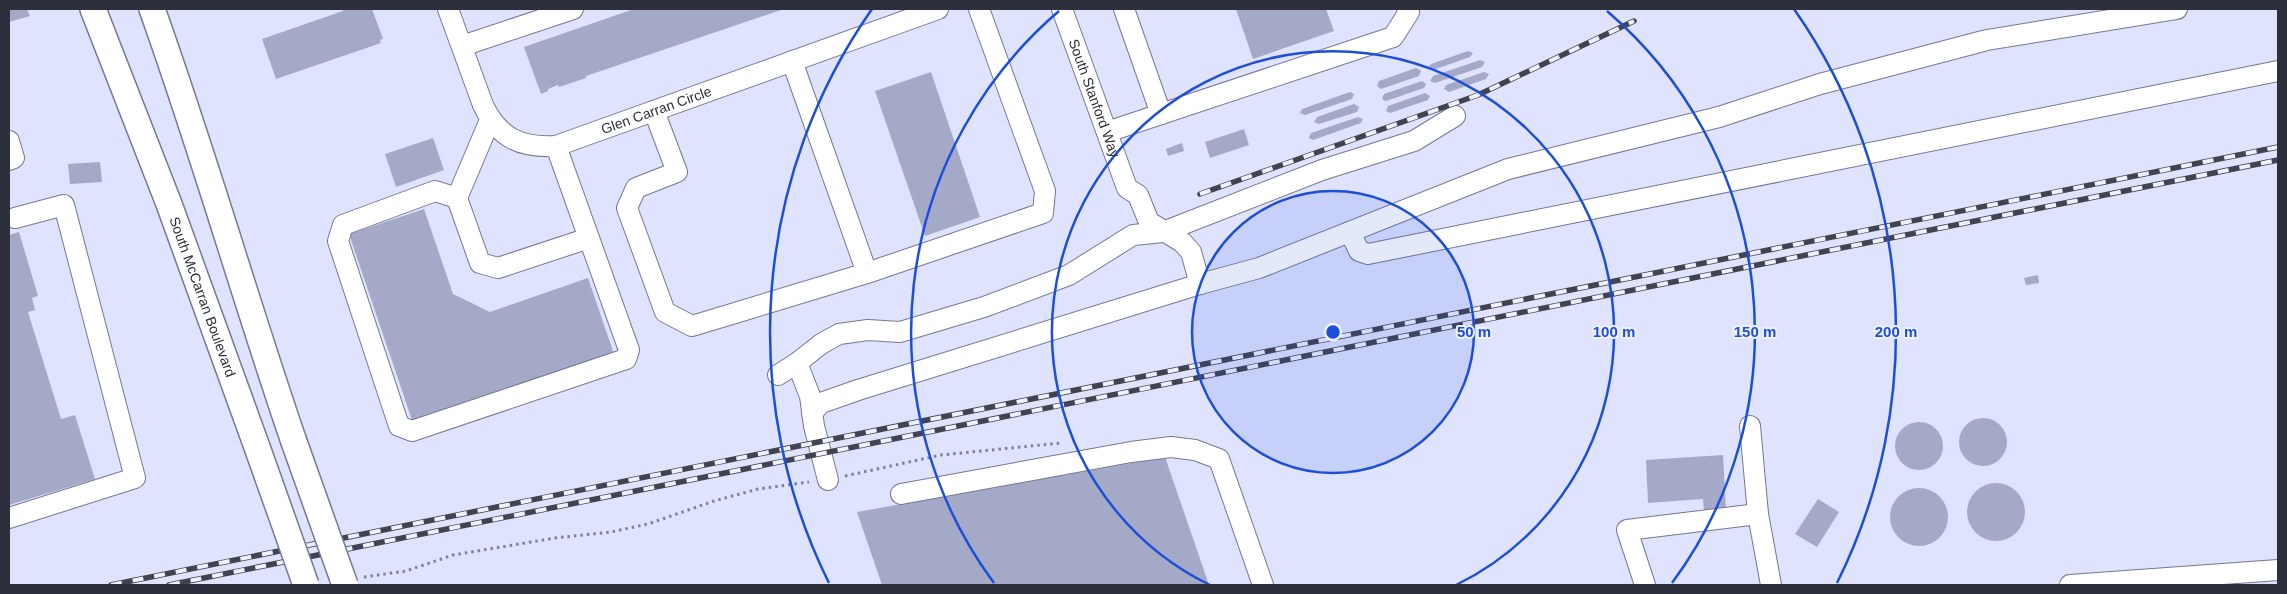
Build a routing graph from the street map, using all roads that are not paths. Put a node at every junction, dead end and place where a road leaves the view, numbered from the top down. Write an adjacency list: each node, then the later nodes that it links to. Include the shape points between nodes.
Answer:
1 (93, 9): 39 (main road, South McCarran Boulevard, bridge, via 169,204)
2 (152, 9): 38 (main road, bridge, via 184,98 293,439)
3 (448, 9): 11 (street, Glen Carran Circle)
4 (573, 9): 11 (street)
5 (938, 9): 12 (street, Glen Carran Circle)
6 (979, 9): 27 (street, via 1045,191 1043,213)
7 (1062, 9): 18 (street, South Stanford Way)
8 (1124, 9): 15 (street)
9 (1407, 9): 15 (street, via 1393,37)
10 (2177, 9): 25 (street, via 1987,40 1820,84 1719,117 1508,169)
11 (462, 46): 17 (street, Glen Carran Circle)
12 (792, 61): 14 (street, Glen Carran Circle); 27 (street)
13 (2278, 71): 25 (street, via 1383,252 1368,254 1358,251)
14 (654, 111): 20 (street, Glen Carran Circle); 27 (street, via 677,172 636,188 627,208 665,312 692,326)
15 (1161, 114): 18 (street)
16 (1455, 116): 24 (street, via 1414,141 1322,170)
17 (490, 120): 20 (street, Glen Carran Circle, via 517,142 537,147); 22 (street)
18 (1107, 132): 24 (street, South Stanford Way, via 1128,188 1138,194 1149,222)
19 (9, 141): 21 (street, via 14,158)
20 (556, 146): 26 (street)
21 (9, 160)
22 (457, 198): 26 (street, via 480,263 498,268); 26 (street, via 435,191 343,225 338,241 399,426 412,431 626,359 629,350)
23 (16, 218): 36 (street, via 64,205 135,478)
24 (1163, 232): 28 (street, South Stanford Way, via 1182,242 1191,252); 29 (street, via 1133,235 1069,275 984,307 900,332 868,330 840,334)
25 (1350, 232): 28 (street, via 1260,268)
26 (589, 238)
27 (867, 273)
28 (1200, 284): 31 (street, via 858,390 821,403)
29 (797, 363): 30 (street); 31 (street, via 810,396)
30 (778, 375)
31 (812, 413): 33 (street)
32 (1750, 426): 35 (street)
33 (828, 480)
34 (902, 494): 40 (street, via 1132,452 1171,447 1195,450 1219,459)
35 (1758, 514): 41 (street, via 1627,530); 42 (street)
36 (9, 518)
37 (2278, 570): 43 (street)
38 (352, 582)
39 (306, 585)
40 (1262, 585)
41 (1645, 585)
42 (1771, 585)
43 (2070, 585)

